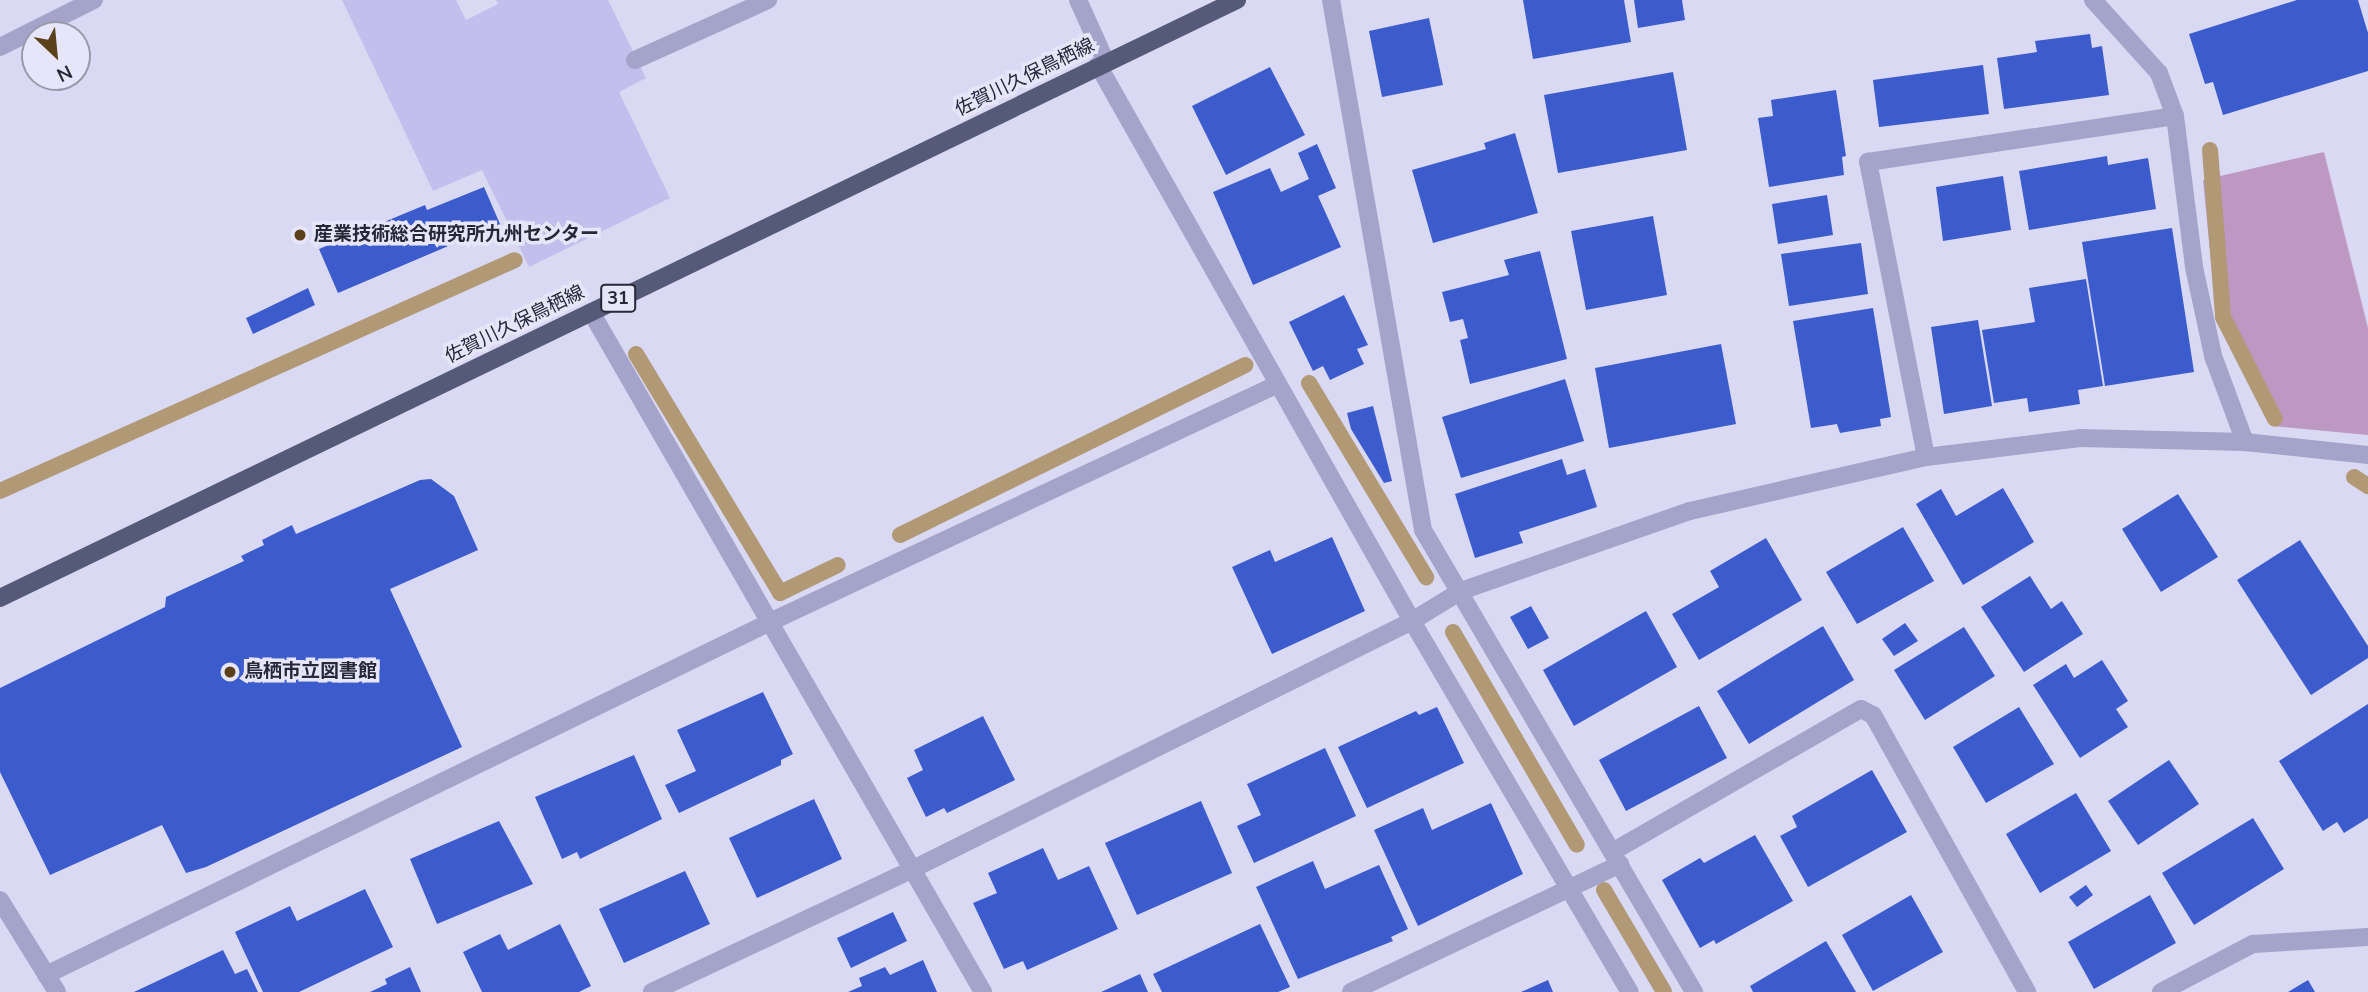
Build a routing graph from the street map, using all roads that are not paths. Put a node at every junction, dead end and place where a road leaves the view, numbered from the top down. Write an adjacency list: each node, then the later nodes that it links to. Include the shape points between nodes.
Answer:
1 (768, 0): 8 (street)
2 (1078, 0): 9 (street)
3 (1237, 0): 9 (main road, 佐賀川久保鳥栖線 / 31)
4 (1331, 0): 16 (street, via 1423,530)
5 (2093, 0): 10 (street, via 2159,73)
6 (83, 2): 7 (street)
7 (0, 47)
8 (635, 60)
9 (1102, 63): 11 (main road, 佐賀川久保鳥栖線 / 31); 12 (street)
10 (2175, 116): 13 (street, via 2196,280 2213,356); 15 (street, via 1868,162)
11 (591, 312): 17 (main road, 佐賀川久保鳥栖線 / 31); 19 (street)
12 (1278, 383): 18 (street); 19 (street)
13 (2245, 442): 14 (street); 15 (street, via 2080,438)
14 (2368, 455)
15 (1926, 457): 16 (street, via 1690,511)
16 (1461, 591): 18 (street); 20 (street)
17 (0, 597)
18 (1412, 621): 21 (street); 22 (street)
19 (770, 622): 21 (street); 25 (street)
20 (1616, 858): 22 (street); 31 (street); 32 (street, via 1861,709 1872,715)
21 (913, 869): 27 (street); 28 (street)
22 (1569, 888): 29 (street); 30 (street)
23 (0, 900): 25 (street)
24 (2368, 937): 33 (street, via 2253,944)
25 (46, 975): 26 (street)
26 (57, 992)
27 (652, 992)
28 (983, 992)
29 (1351, 992)
30 (1630, 992)
31 (1694, 992)
32 (2027, 992)
33 (2161, 992)

